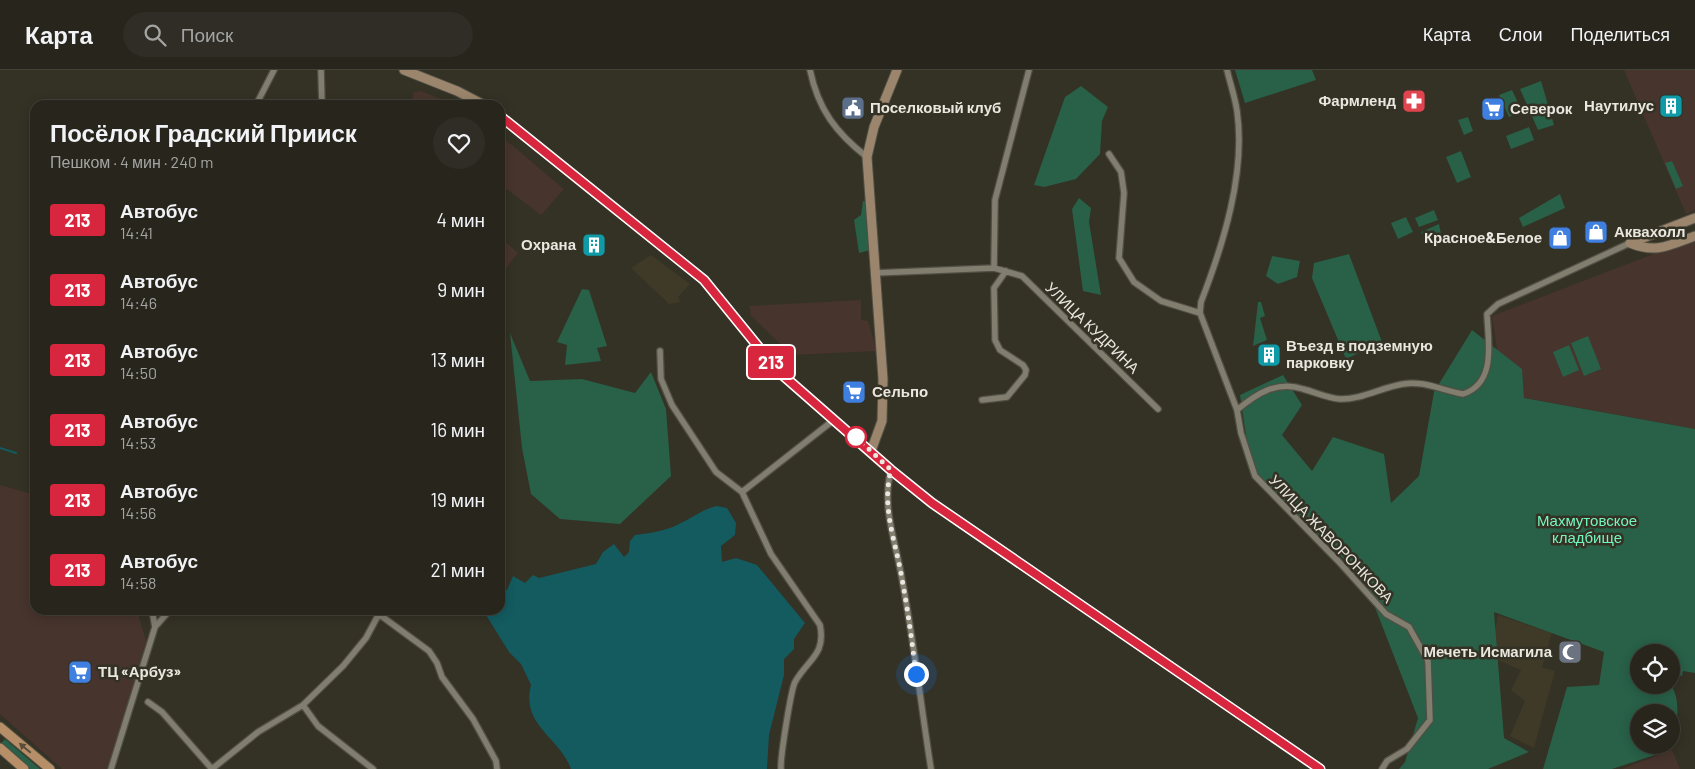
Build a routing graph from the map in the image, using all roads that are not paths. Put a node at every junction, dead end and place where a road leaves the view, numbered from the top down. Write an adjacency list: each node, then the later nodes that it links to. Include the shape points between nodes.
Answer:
1 (274, 70): 8 (street)
2 (320, 70): 9 (street)
3 (404, 70): 10 (street)
4 (810, 70): 13 (street, via 825,112 835,129)
5 (897, 70): 13 (street, via 874,127)
6 (1029, 70): 19 (street, via 995,200)
7 (1227, 70): 22 (street, via 1237,112 1236,170 1228,224)
8 (259, 100)
9 (322, 100)
10 (474, 100)
11 (505, 120): 27 (street, via 704,280 778,371)
12 (1110, 154): 22 (street, via 1121,172 1124,192 1119,258 1134,282 1161,302)
13 (866, 157): 21 (street, via 873,218)
14 (1695, 218): 15 (street)
15 (1656, 233): 17 (street); 18 (street, via 1654,243)
16 (1695, 236): 18 (street)
17 (1630, 243): 18 (street, via 1644,249); 26 (street, via 1498,304 1487,314 1490,355 1478,383 1469,392 1463,394 1410,383 1341,399 1284,387 1269,389)
18 (1663, 248)
19 (994, 268): 20 (street, УЛИЦА КУДРИНА); 21 (street, УЛИЦА КУДРИНА)
20 (1006, 271): 24 (street, via 994,288 995,340 1000,350 1023,365 1026,375 1004,398); 25 (street, УЛИЦА КУДРИНА, via 1022,276)
21 (874, 273): 28 (street, via 884,413)
22 (1200, 313): 26 (street, УЛИЦА ЖАВОРОНКОВА)
23 (660, 351): 30 (street, via 661,379 672,405 716,472)
24 (982, 400)
25 (1158, 409)
26 (1238, 410): 49 (street, УЛИЦА ЖАВОРОНКОВА, via 1241,433 1255,476 1386,614 1409,627 1428,661 1430,720 1407,749 1387,761)
27 (835, 419): 28 (street); 30 (street)
28 (871, 451): 29 (street)
29 (891, 470): 47 (street, via 886,504 902,579); 48 (street, via 932,503)
30 (742, 492): 46 (street, via 771,554 820,625 822,639 816,655 794,683)
31 (153, 615): 35 (street)
32 (166, 615): 35 (street)
33 (378, 615): 37 (street, via 366,638 343,666)
34 (384, 615): 45 (street, via 429,651 442,677 472,719 496,761)
35 (155, 627): 42 (street)
36 (148, 702): 43 (street, via 162,712)
37 (303, 705): 43 (street, via 258,732); 44 (street, via 318,726)
38 (0, 727): 41 (main road, one-way to 38)
39 (0, 748): 40 (main road)
40 (24, 769)
41 (50, 769)
42 (110, 769)
43 (212, 769)
44 (373, 769)
45 (497, 769)
46 (781, 769)
47 (931, 769)
48 (1320, 769)
49 (1382, 769)

